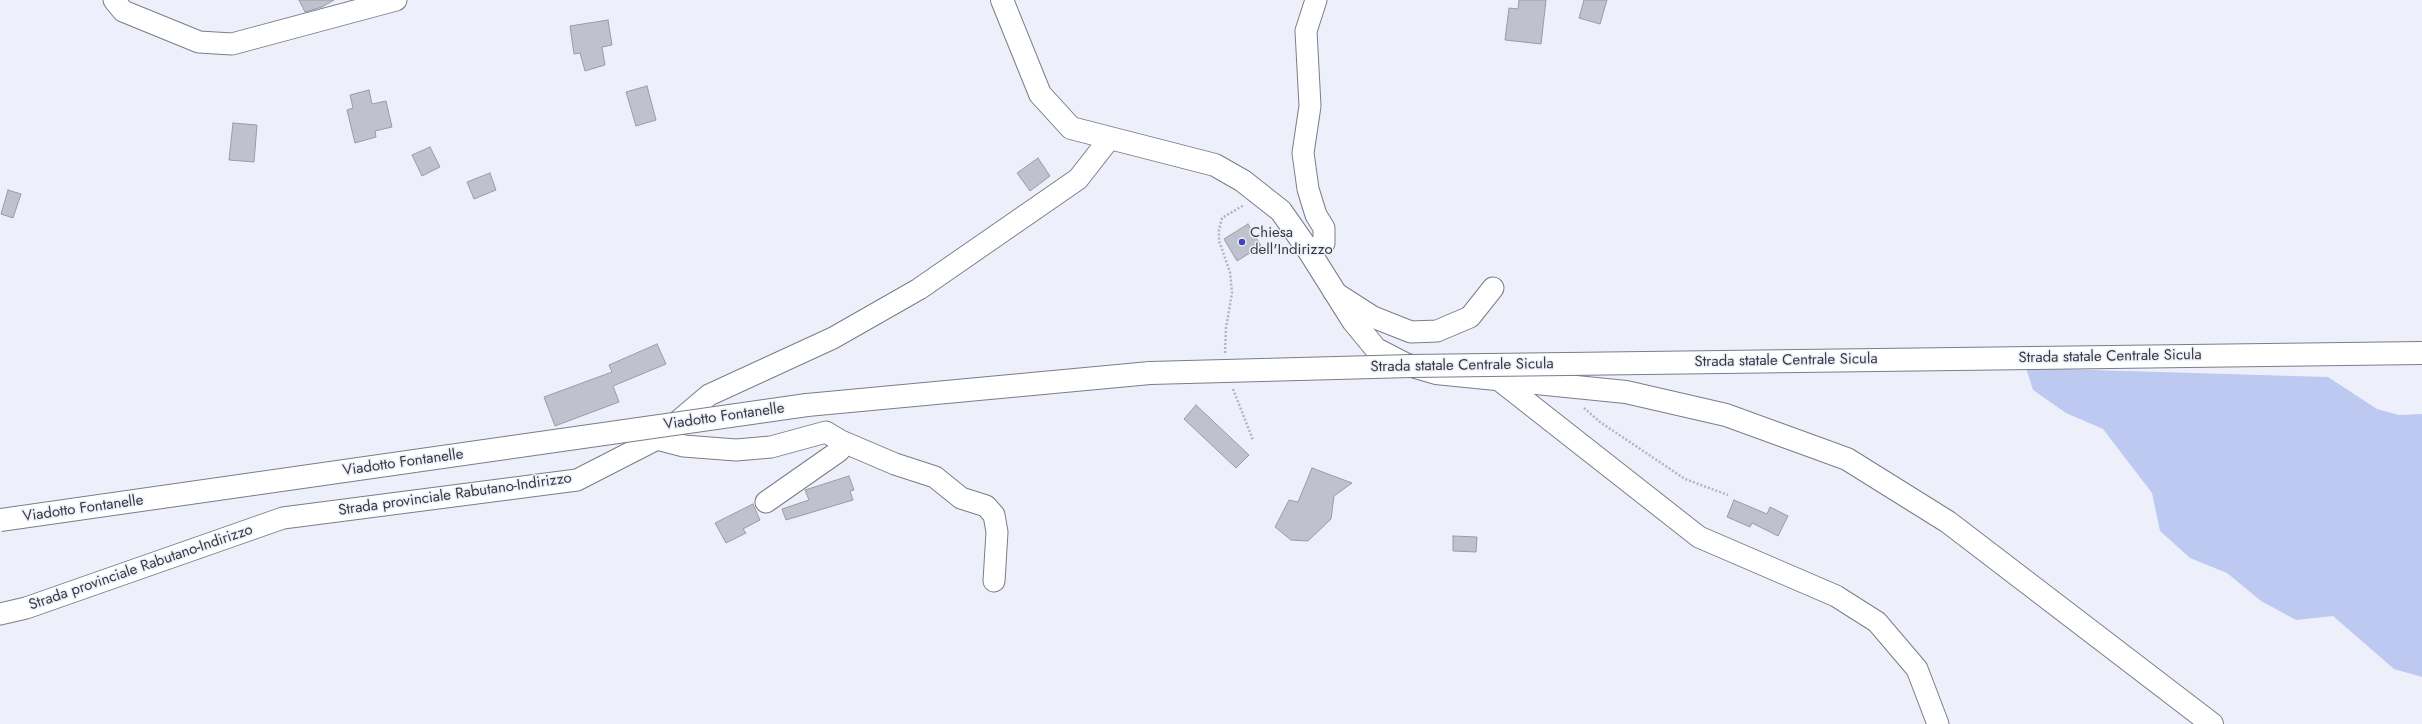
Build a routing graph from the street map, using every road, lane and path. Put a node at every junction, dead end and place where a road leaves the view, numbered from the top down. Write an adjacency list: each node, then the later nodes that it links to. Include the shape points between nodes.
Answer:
1 (114, 0): 2 (street, via 123,11 199,42 232,44)
2 (396, 0)
3 (1002, 0): 5 (main road, via 1040,94 1071,128)
4 (1316, 0): 7 (street, via 1306,32 1310,106 1303,154 1308,189 1316,215 1324,228 1324,243)
5 (1110, 138): 6 (main road, via 1215,165 1244,181); 16 (street, Strada provinciale Rabutano-Indirizzo, via 1078,179 919,289 833,338 709,395)
6 (1262, 196): 7 (main road, via 1281,211); 11 (path, via 1222,218 1219,230 1219,241 1230,272 1232,293)
7 (1309, 251): 9 (main road)
8 (1493, 288): 9 (street, via 1470,316 1437,331 1411,332 1379,320)
9 (1334, 292): 12 (main road, via 1376,349 1405,364 1436,373)
10 (2422, 353): 14 (main road, Strada statale Centrale Sicula, bridge, via 1411,366 1150,373)
11 (1225, 354)
12 (1499, 380): 24 (street, via 1699,537 1836,596 1877,622 1917,669); 25 (main road, via 1626,392 1726,414 1847,459 1948,522)
13 (1232, 382): 17 (path, via 1235,397)
14 (807, 405): 21 (main road, Viadotto Fontanelle, bridge)
15 (1583, 406): 19 (path, via 1600,422 1685,479)
16 (657, 439): 18 (street, via 684,446 736,450 771,447 826,432); 23 (street, Strada provinciale Rabutano-Indirizzo, via 638,451 577,480 283,518 26,608)
17 (1253, 440)
18 (841, 441): 20 (street, via 839,451); 22 (street, via 895,464 935,477 961,498 986,506 994,515 997,532)
19 (1728, 495)
20 (766, 502)
21 (0, 520)
22 (994, 581)
23 (0, 614)
24 (1938, 724)
25 (2212, 724)

